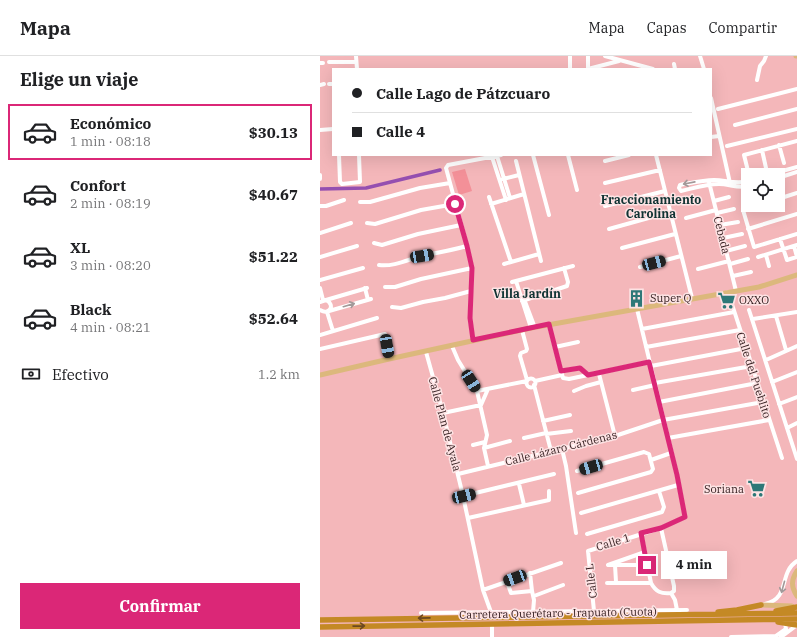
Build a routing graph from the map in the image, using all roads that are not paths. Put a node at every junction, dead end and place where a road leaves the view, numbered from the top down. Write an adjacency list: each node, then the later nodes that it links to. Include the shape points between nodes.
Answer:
1 (336, 56): 10 (street)
2 (356, 56): 11 (street)
3 (570, 56): 14 (street)
4 (588, 56): 15 (street)
5 (605, 56): 8 (street)
6 (700, 56): 19 (street)
7 (766, 56): 20 (street)
8 (620, 61): 12 (street); 16 (street)
9 (329, 62): 10 (street)
10 (336, 62): 11 (street)
11 (356, 62): 13 (street)
12 (626, 62): 17 (street); 18 (street)
13 (357, 68)
14 (570, 68)
15 (588, 68)
16 (592, 68)
17 (628, 68)
18 (649, 68)
19 (704, 68)
20 (757, 80)
21 (797, 89): 23 (street)
22 (712, 103): 29 (street)
23 (718, 109)
24 (797, 110): 25 (street)
25 (735, 125)
26 (797, 129): 33 (street)
27 (320, 130): 28 (street)
28 (332, 130)
29 (719, 136): 30 (street); 59 (street)
30 (712, 138)
31 (797, 141): 32 (street)
32 (779, 145): 34 (street); 44 (street)
33 (727, 146)
34 (762, 150): 46 (street, via 744,155); 47 (street)
35 (339, 156): 36 (street, via 341,183 360,183)
36 (359, 156)
37 (496, 156): 55 (street); 57 (street, via 446,166)
38 (533, 156): 82 (street)
39 (568, 156): 62 (street)
40 (625, 156): 43 (street)
41 (656, 156): 48 (street)
42 (516, 161): 51 (street)
43 (606, 161)
44 (784, 163)
45 (797, 167): 49 (street)
46 (747, 168)
47 (766, 168)
48 (660, 170): 58 (street); 63 (street)
49 (785, 170)
50 (797, 172): 53 (street)
51 (519, 175): 55 (street); 65 (street)
52 (320, 176): 54 (street)
53 (785, 176)
54 (320, 179)
55 (503, 179): 69 (street)
56 (709, 182): 56 (street, one-way to 56, via 680,185 679,189 681,191); 59 (street); 71 (street, Cebada)
57 (450, 183): 72 (street, via 420,188 370,202); 73 (street)
58 (605, 183)
59 (730, 183): 60 (street); 61 (street)
60 (741, 184)
61 (741, 188)
62 (576, 190)
63 (665, 191): 76 (street); 79 (street)
64 (797, 193): 68 (street)
65 (524, 194): 69 (street); 105 (street)
66 (489, 197): 74 (street)
67 (729, 197): 71 (street)
68 (785, 197)
69 (508, 199): 74 (street)
70 (344, 200): 75 (street)
71 (714, 201): 78 (street, Cebada)
72 (360, 202)
73 (455, 204): 86 (street, via 421,210 375,224); 87 (street)
74 (491, 204): 112 (street)
75 (320, 206)
76 (604, 206)
77 (734, 209): 78 (street)
78 (717, 211): 83 (street); 88 (street, Cebada)
79 (670, 212): 89 (street); 92 (street)
80 (744, 212): 90 (street)
81 (797, 214): 90 (street)
82 (549, 215)
83 (686, 218)
84 (738, 222): 88 (street)
85 (350, 223): 91 (street)
86 (367, 223)
87 (461, 225): 97 (street, via 382,244); 99 (street)
88 (720, 225): 95 (street, Cebada)
89 (609, 229)
90 (748, 229): 96 (street, via 754,247)
91 (320, 233)
92 (675, 234): 102 (street); 107 (street)
93 (742, 234): 95 (street)
94 (797, 234): 96 (street)
95 (724, 238): 104 (street, Cebada)
96 (780, 239): 103 (street)
97 (374, 243)
98 (357, 246): 108 (street)
99 (467, 246): 115 (street, via 389,266); 120 (street)
100 (745, 246): 104 (street)
101 (796, 246): 103 (street); 103 (street, via 796,258 787,260)
102 (622, 248)
103 (784, 249): 106 (street)
104 (726, 251): 113 (street, Cebada)
105 (539, 254): 111 (street); 112 (street)
106 (766, 255): 109 (street); 118 (street)
107 (681, 256): 117 (street); 132 (street)
108 (320, 257)
109 (758, 257)
110 (748, 259): 113 (street)
111 (541, 261)
112 (511, 262): 114 (street)
113 (729, 263): 122 (street); 125 (street, Cebada)
114 (504, 264)
115 (379, 265)
116 (574, 266): 121 (street)
117 (640, 266)
118 (769, 266)
119 (363, 268): 126 (street)
120 (472, 268): 127 (street, via 395,287); 129 (street)
121 (564, 268): 133 (street, via 567,286); 133 (street, via 514,282)
122 (698, 269)
123 (751, 272): 125 (street)
124 (797, 275): 130 (main road)
125 (733, 276): 130 (street, Cebada)
126 (320, 280)
127 (385, 287)
128 (320, 288): 134 (street)
129 (471, 291): 135 (street, via 401,308); 151 (street, via 470,322)
130 (736, 291): 131 (main road)
131 (728, 292): 132 (main road); 139 (street, Calle del Pueblito)
132 (692, 298): 136 (main road)
133 (523, 299): 145 (street)
134 (322, 301): 138 (street, via 329,301 331,306); 138 (street, one-way to 134, via 369,299 366,288)
135 (392, 307)
136 (637, 309): 144 (main road); 146 (street)
137 (749, 310): 143 (street)
138 (324, 312): 149 (street)
139 (734, 312): 146 (street); 148 (street, Calle del Pueblito)
140 (797, 312): 141 (street)
141 (776, 316): 143 (street); 159 (street)
142 (377, 318): 149 (street)
143 (753, 319): 162 (street)
144 (549, 324): 145 (main road); 156 (street)
145 (533, 328): 147 (main road)
146 (642, 329): 155 (street)
147 (522, 330): 151 (main road); 170 (street, via 527,349 520,353 520,356)
148 (740, 330): 155 (street); 157 (street, Calle del Pueblito)
149 (333, 331): 150 (street)
150 (320, 335)
151 (473, 340): 153 (main road)
152 (578, 342): 156 (street)
153 (452, 346): 160 (main road); 178 (street)
154 (797, 346): 159 (street)
155 (646, 347): 163 (street)
156 (555, 348): 166 (street)
157 (746, 348): 163 (street); 164 (street, Calle del Pueblito)
158 (320, 349): 161 (street, via 385,334)
159 (786, 350): 162 (street)
160 (426, 352): 161 (main road); 185 (street, Calle Plan de Ayala)
161 (389, 359): 168 (main road)
162 (766, 360): 172 (street)
163 (650, 364): 167 (street); 175 (street)
164 (752, 366): 174 (street, Calle del Pueblito); 175 (street)
165 (797, 372): 172 (street)
166 (561, 373): 169 (street, via 580,368); 169 (street, via 565,379); 173 (street)
167 (599, 374): 169 (street); 171 (street)
168 (320, 375)
169 (588, 375)
170 (527, 381): 173 (street, via 532,378); 173 (street, via 529,386); 176 (street)
171 (601, 382): 179 (street); 194 (street)
172 (772, 382): 183 (street)
173 (535, 383): 189 (street)
174 (757, 383): 181 (street); 182 (street, Calle del Pueblito)
175 (655, 384): 177 (street); 181 (street)
176 (488, 389): 178 (street); 184 (street)
177 (633, 390)
178 (478, 391): 184 (street)
179 (574, 391)
180 (797, 397): 183 (street)
181 (659, 402): 187 (street)
182 (763, 402): 187 (street, Calle Lázaro Cárdenas); 188 (street, Calle del Pueblito)
183 (779, 404): 191 (street)
184 (481, 405): 185 (street); 197 (street, via 487,435)
185 (444, 413): 210 (street, Calle Plan de Ayala)
186 (570, 414): 189 (street)
187 (663, 420): 194 (street, Calle Lázaro Cárdenas); 196 (street)
188 (769, 420): 196 (street); 205 (street, Calle del Pueblito)
189 (543, 421): 193 (street)
190 (797, 423): 191 (street)
191 (787, 428): 202 (street)
192 (571, 431): 193 (street)
193 (546, 434): 195 (street); 203 (street)
194 (614, 436): 201 (street, Calle Lázaro Cárdenas)
195 (524, 438)
196 (668, 438): 204 (street)
197 (485, 442): 199 (street); 200 (street)
198 (510, 442): 200 (street)
199 (473, 445)
200 (484, 448): 208 (street)
201 (562, 449): 203 (street, Calle Lázaro Cárdenas); 222 (street)
202 (795, 450): 206 (street)
203 (551, 452): 208 (street, Calle Lázaro Cárdenas)
204 (672, 453): 207 (street); 213 (street)
205 (782, 458)
206 (797, 459)
207 (651, 460): 209 (street, via 649,454 644,452); 216 (street, via 651,472)
208 (488, 466): 210 (street, Calle Lázaro Cárdenas)
209 (577, 471)
210 (458, 474): 217 (street, Calle Plan de Ayala)
211 (554, 474): 212 (street)
212 (518, 484): 217 (street); 218 (street)
213 (678, 485): 215 (street); 221 (street, Calle 1, via 685,517)
214 (549, 491): 218 (street, via 549,500)
215 (659, 491): 219 (street); 224 (street, via 664,507 662,512)
216 (578, 493)
217 (464, 496): 220 (street, Calle Plan de Ayala)
218 (524, 505): 220 (street)
219 (581, 513)
220 (468, 518): 238 (street, Calle Plan de Ayala)
221 (661, 528): 223 (street, Calle 1); 240 (street, via 674,586 674,591)
222 (576, 532)
223 (641, 533): 225 (street, Calle 1); 226 (street)
224 (587, 534)
225 (588, 550): 247 (street, Calle L)
226 (645, 552): 229 (street); 230 (street, via 608,565)
227 (797, 561): 243 (street, one-way to 243, via 788,570 780,596)
228 (561, 563): 232 (street)
229 (647, 565): 230 (street); 236 (street)
230 (615, 566): 234 (street)
231 (797, 571): 242 (main road, via 792,584)
232 (530, 573): 233 (street); 239 (street)
233 (507, 582): 238 (street); 239 (street, via 511,593)
234 (616, 582): 235 (street); 236 (street)
235 (607, 583)
236 (651, 583): 240 (street, via 660,593)
237 (563, 585): 241 (street)
238 (483, 590): 251 (street, Calle Plan de Ayala)
239 (531, 591): 241 (street)
240 (671, 592): 245 (street)
241 (534, 596): 248 (street)
242 (797, 596)
243 (761, 605): 244 (main road); 253 (highway)
244 (797, 607): 252 (highway)
245 (677, 610): 246 (street); 247 (street)
246 (687, 610)
247 (594, 611): 248 (street)
248 (533, 612): 251 (street)
249 (421, 613): 251 (street)
250 (797, 613): 252 (highway, Carretera Querétaro - Irapuato (Cuota))
251 (491, 614)
252 (756, 614): 253 (highway, Carretera Querétaro - Irapuato (Cuota))
253 (679, 616): 255 (highway, Carretera Querétaro - Irapuato (Cuota), one-way to 255)
254 (797, 619): 256 (highway, Carretera Querétaro - Irapuato (Cuota))
255 (320, 620)
256 (768, 620): 257 (highway); 259 (highway, Carretera Querétaro - Irapuato (Cuota), one-way to 256)
257 (785, 623): 258 (highway); 262 (street, via 786,629 776,636)
258 (797, 625): 263 (street)
259 (320, 627)
260 (492, 627): 261 (street)
261 (492, 636)
262 (731, 637)
263 (781, 637)

